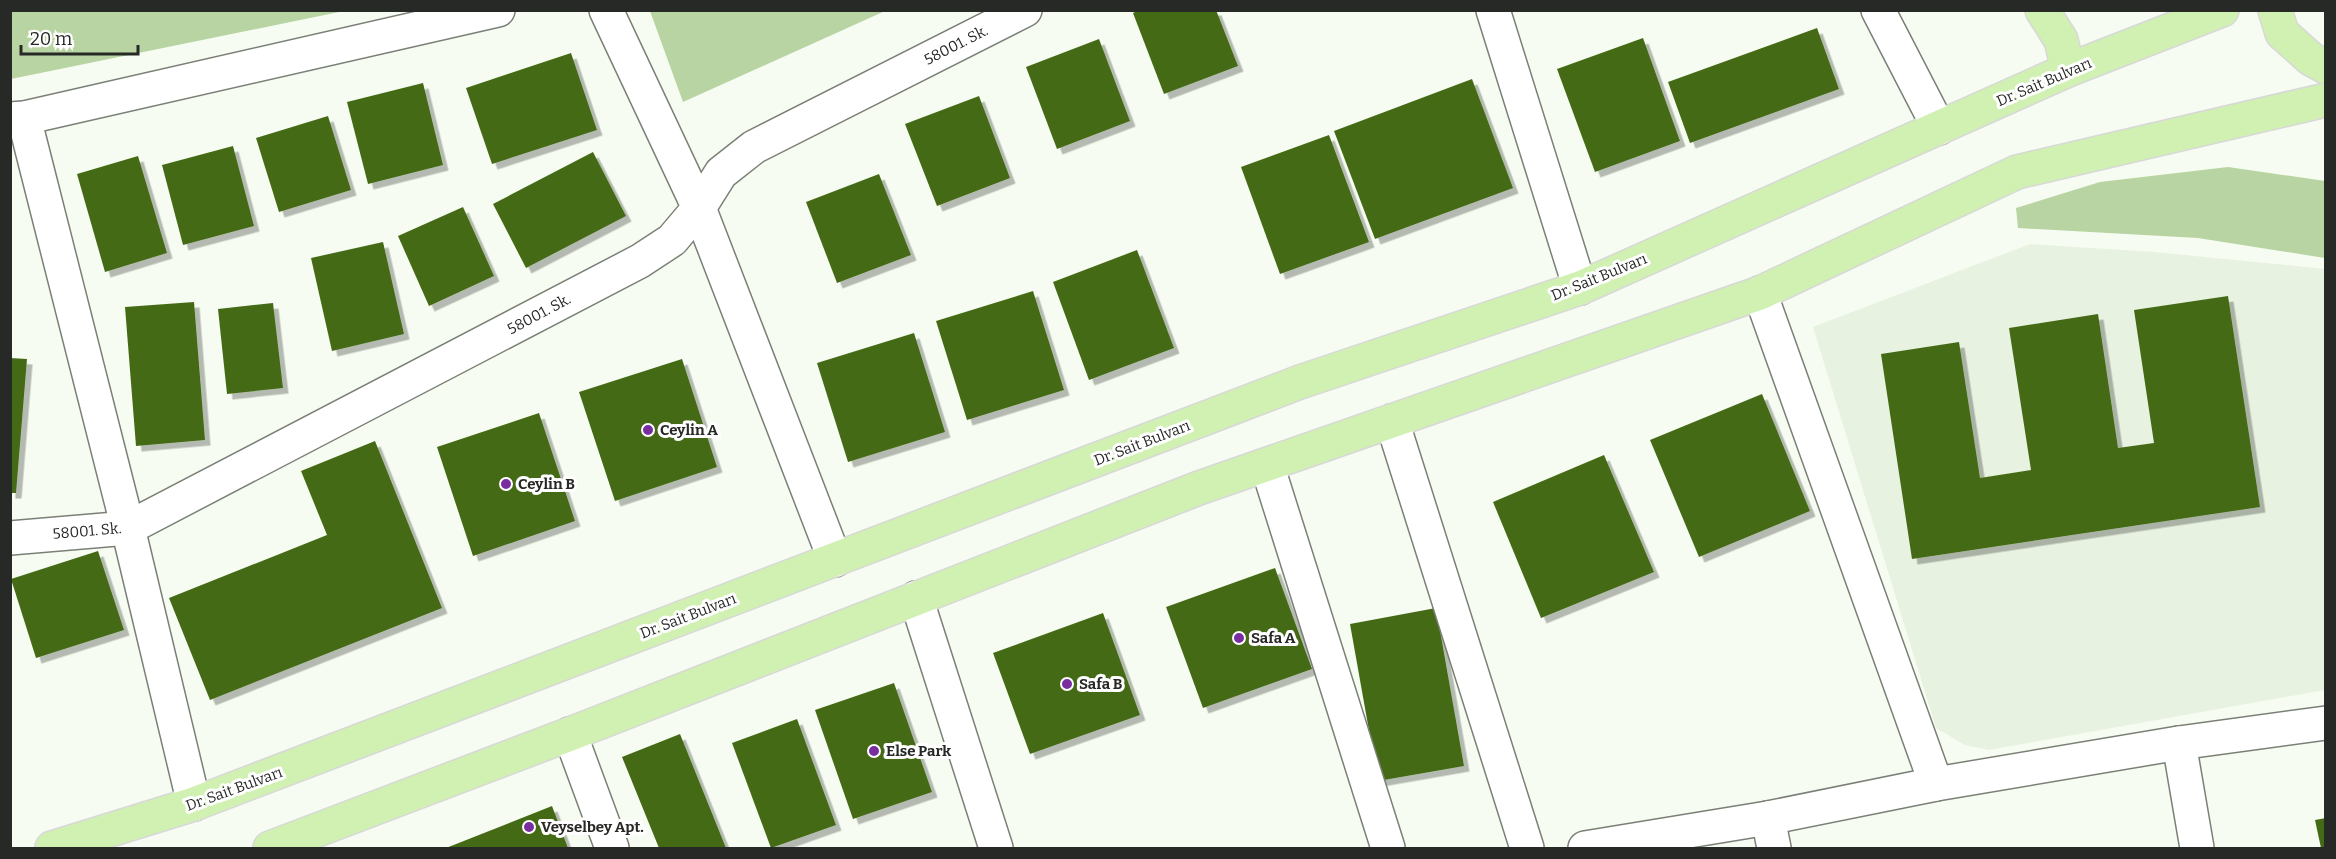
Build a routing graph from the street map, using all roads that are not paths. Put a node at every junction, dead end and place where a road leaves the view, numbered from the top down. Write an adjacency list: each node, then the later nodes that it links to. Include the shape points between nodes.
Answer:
1 (498, 10): 12 (street)
2 (606, 10): 14 (street)
3 (1024, 10): 14 (street, 58001. Sk., via 754,147 721,173)
4 (1493, 10): 15 (street)
5 (1878, 10): 13 (street)
6 (2042, 10): 10 (main road, via 2061,40)
7 (2222, 10): 10 (main road, Dr. Sait Bulvarı)
8 (2275, 10): 9 (main road, via 2282,33)
9 (2325, 67)
10 (2068, 70): 13 (main road, Dr. Sait Bulvarı)
11 (2325, 100): 16 (main road, via 2017,172)
12 (17, 118): 19 (street)
13 (1939, 128): 15 (main road, Dr. Sait Bulvarı)
14 (699, 208): 19 (street, 58001. Sk., via 672,240 640,261); 21 (street)
15 (1580, 288): 21 (main road, Dr. Sait Bulvarı, via 1300,382)
16 (1760, 293): 17 (main road); 26 (street)
17 (1392, 421): 18 (main road); 34 (street)
18 (1267, 465): 22 (main road); 33 (street)
19 (128, 528): 20 (street, 58001. Sk.); 27 (street)
20 (10, 538)
21 (835, 560): 27 (main road, Dr. Sait Bulvarı)
22 (915, 598): 24 (main road); 32 (street)
23 (2325, 723): 25 (street)
24 (570, 734): 30 (main road); 31 (street)
25 (2179, 743): 26 (street); 36 (street)
26 (1936, 784): 28 (street)
27 (194, 804): 29 (main road, Dr. Sait Bulvarı)
28 (1771, 833): 35 (street)
29 (52, 849)
30 (270, 849)
31 (612, 849)
32 (996, 849)
33 (1388, 849)
34 (1527, 849)
35 (1585, 849)
36 (2197, 849)

